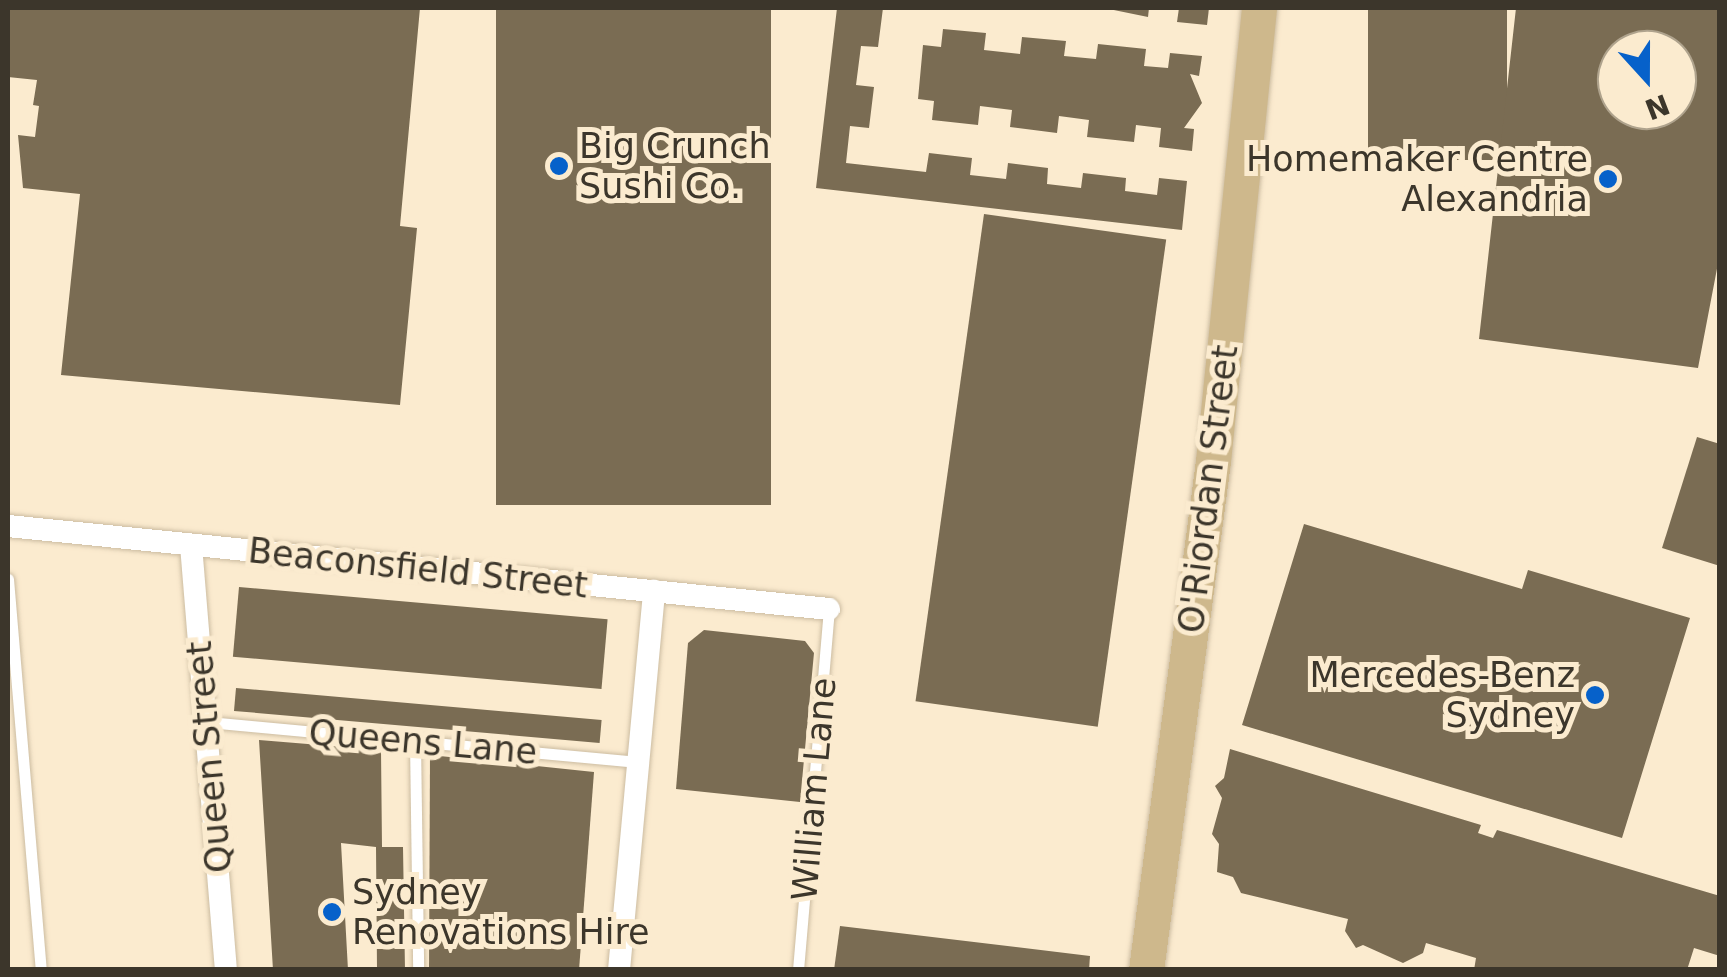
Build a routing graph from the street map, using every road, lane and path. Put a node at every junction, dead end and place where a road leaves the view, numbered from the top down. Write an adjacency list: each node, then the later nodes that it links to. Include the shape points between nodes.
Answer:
1 (1259, 8): 15 (main road, O'Riordan Street, via 1213,461)
2 (8, 526): 3 (street, Beaconsfield Street)
3 (191, 545): 5 (street, Beaconsfield Street); 7 (street, Queen Street)
4 (8, 578): 10 (lane)
5 (654, 591): 6 (street, Beaconsfield Street); 9 (street)
6 (830, 609): 14 (lane, William Lane)
7 (208, 722): 8 (lane, Queens Lane); 11 (street, Queen Street)
8 (414, 741): 9 (lane, Queens Lane); 12 (lane)
9 (638, 762): 13 (street)
10 (41, 970)
11 (226, 970)
12 (418, 970)
13 (619, 970)
14 (798, 970)
15 (1146, 970)

